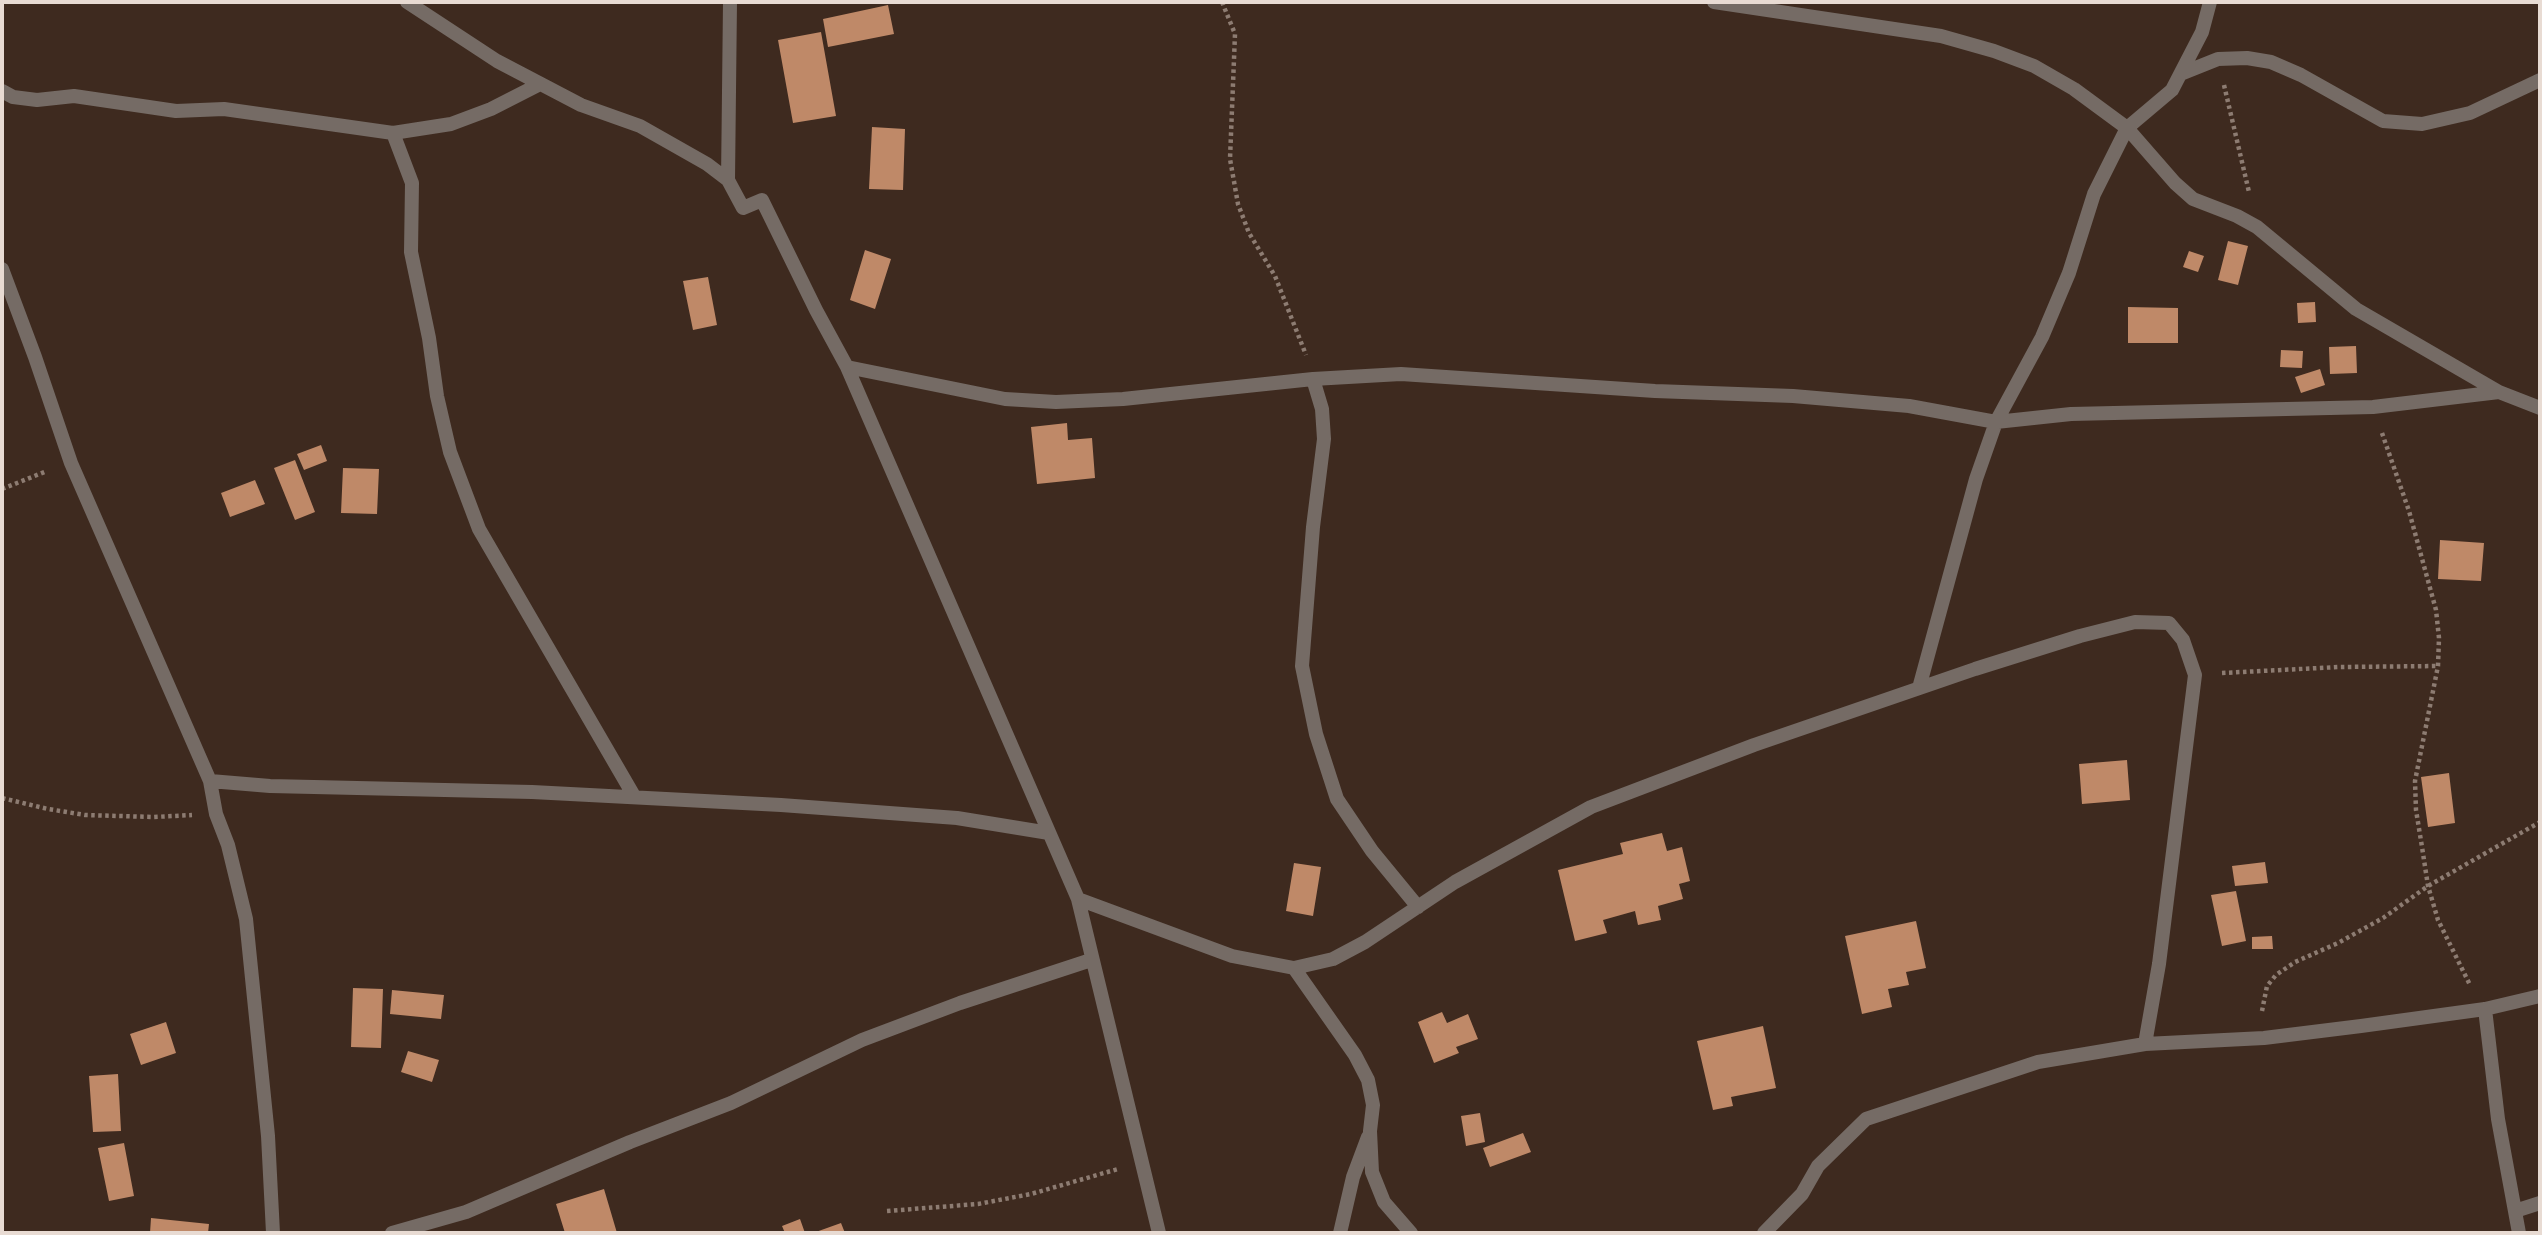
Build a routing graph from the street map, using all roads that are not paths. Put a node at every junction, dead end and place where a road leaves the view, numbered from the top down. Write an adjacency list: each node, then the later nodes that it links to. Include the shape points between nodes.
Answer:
1 (407, 2): 7 (street, via 496,61)
2 (730, 2): 11 (street)
3 (1714, 2): 9 (street, via 1941,36 1994,51 2034,66 2074,89)
4 (2210, 2): 5 (street)
5 (2183, 74): 6 (street, via 2218,59 2271,62 2383,121 2422,124 2470,113); 9 (street, via 2172,90)
6 (2540, 80)
7 (540, 84): 10 (street, via 451,124); 11 (street, via 640,127)
8 (2, 90): 10 (street, via 13,97 37,100 74,96 176,111 224,109)
9 (2127, 128): 15 (street, via 2193,199 2257,227 2356,309); 17 (street, via 2095,194 2042,337)
10 (393, 133): 20 (street, via 412,183 411,252 450,452 479,529)
11 (728, 180): 13 (street, via 743,208 762,200)
12 (2, 269): 19 (street, via 71,463)
13 (847, 368): 14 (street, via 1004,399 1056,402 1123,400); 21 (street)
14 (1313, 379): 17 (street, via 1401,374 1793,397 1909,406); 23 (street, via 1322,408 1324,439 1302,666 1316,734 1337,799)
15 (2499, 392): 16 (street); 17 (street, via 2373,407 2071,414)
16 (2540, 408)
17 (1996, 422): 18 (street)
18 (1919, 688): 23 (street, via 1591,807); 28 (street, via 2135,622 2169,623 2183,640 2195,675)
19 (210, 781): 20 (street); 33 (street, via 246,919)
20 (634, 796): 21 (street, via 957,818)
21 (1049, 833): 22 (street)
22 (1077, 899): 24 (street); 25 (street, via 1232,956)
23 (1418, 907): 25 (street, via 1333,959)
24 (1091, 960): 34 (street, via 862,1040 731,1103 466,1212); 35 (street)
25 (1294, 968): 29 (street, via 1368,1080 1373,1105)
26 (2540, 996): 27 (street)
27 (2485, 1010): 28 (street, via 2264,1038); 31 (street)
28 (2145, 1044): 32 (street, via 2038,1062 1866,1119 1818,1166)
29 (1370, 1131): 36 (street); 37 (street, via 1372,1172 1384,1202)
30 (2540, 1203): 31 (street)
31 (2515, 1211): 40 (street)
32 (1783, 1215): 38 (street); 39 (street)
33 (273, 1233)
34 (392, 1233)
35 (1159, 1233)
36 (1340, 1233)
37 (1411, 1233)
38 (1764, 1233)
39 (1777, 1233)
40 (2519, 1233)

